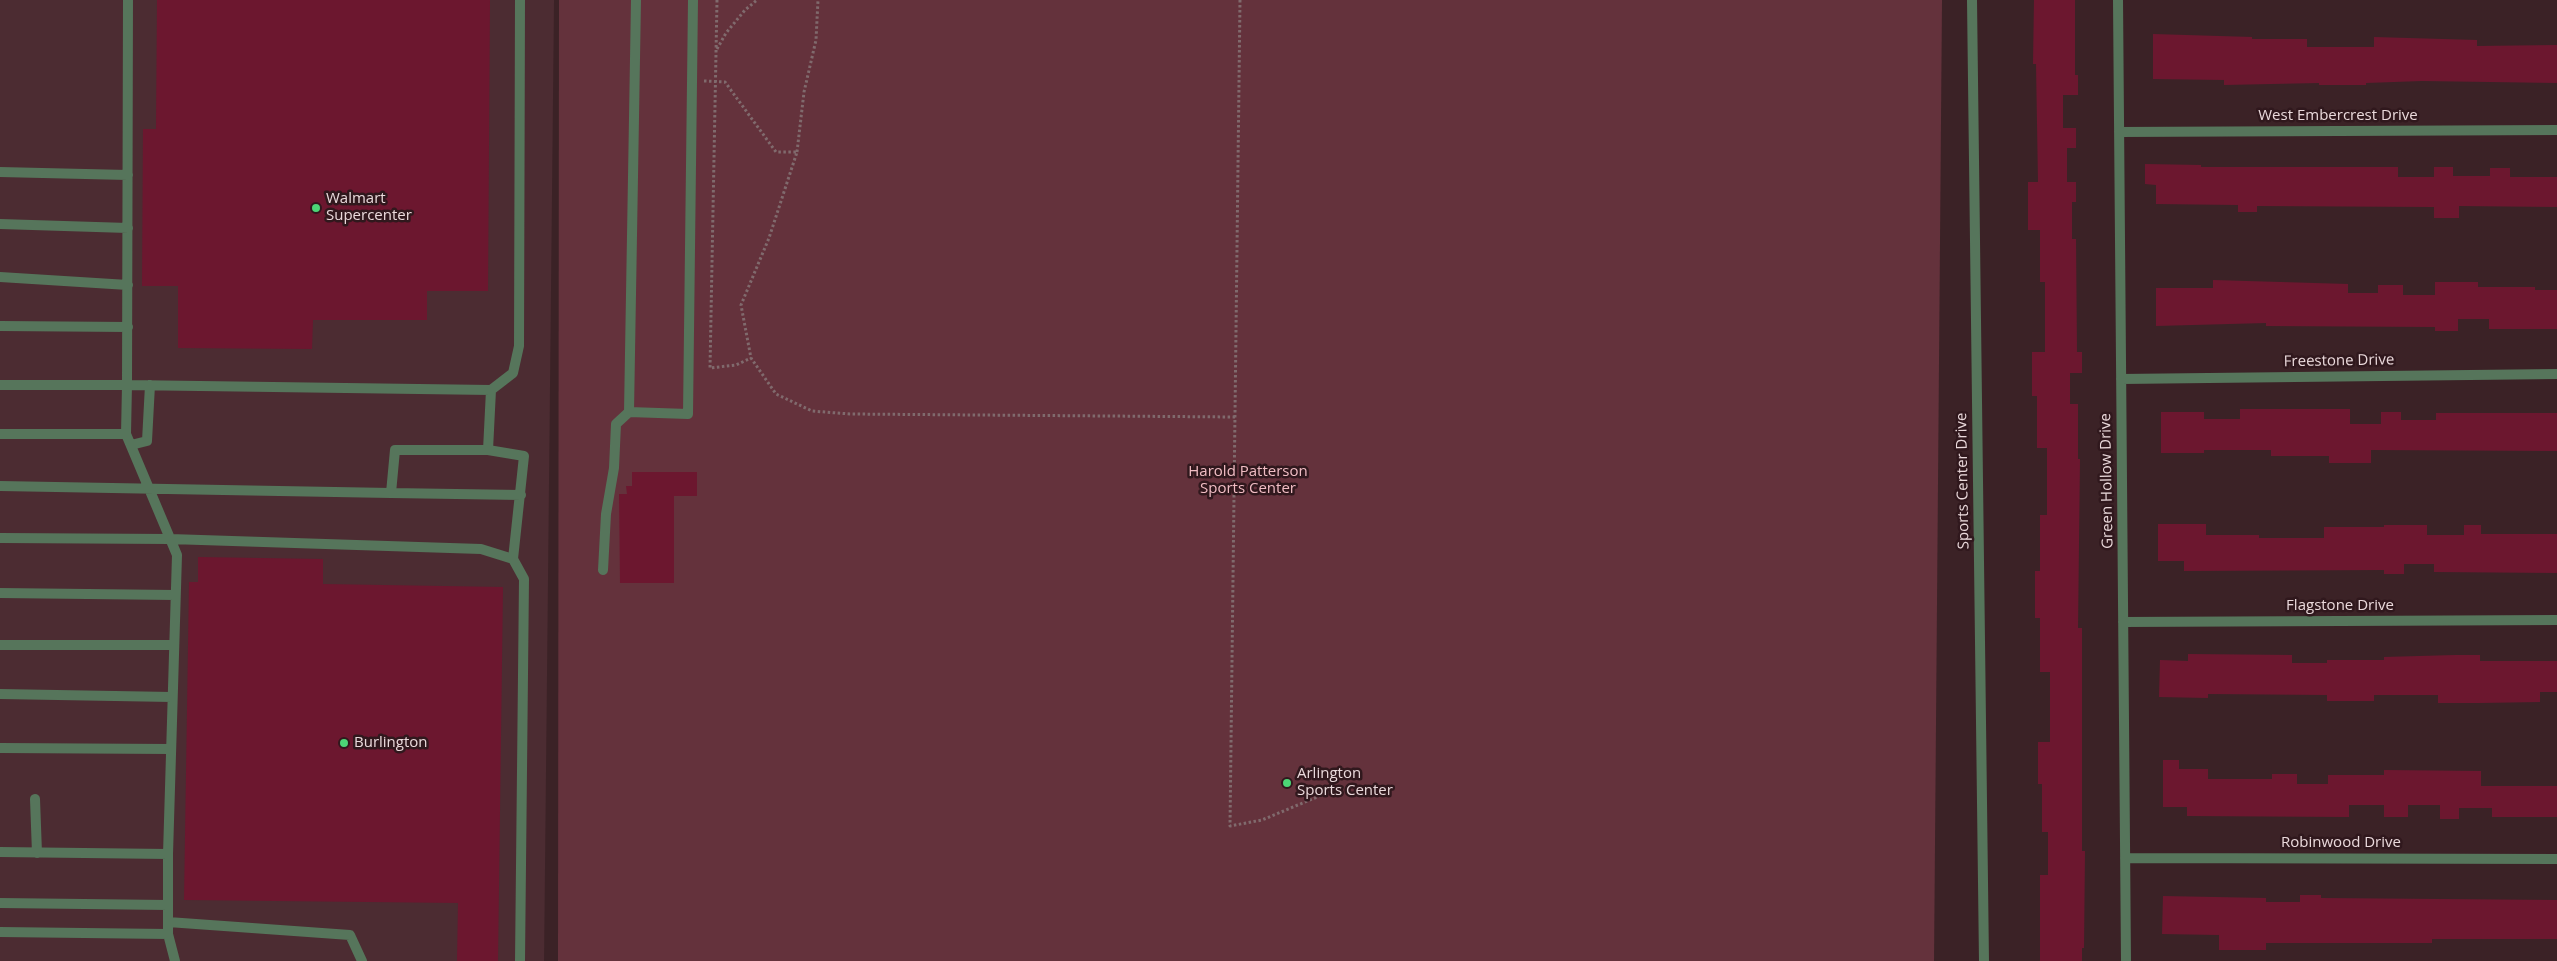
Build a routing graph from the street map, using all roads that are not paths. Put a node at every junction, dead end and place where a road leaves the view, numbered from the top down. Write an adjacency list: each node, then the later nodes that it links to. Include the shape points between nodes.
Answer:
1 (128, 0): 10 (street)
2 (520, 0): 22 (street, via 519,346 513,372)
3 (636, 0): 23 (street)
4 (693, 0): 23 (street, via 688,414)
5 (1972, 0): 60 (street, Sports Center Drive)
6 (2118, 0): 8 (street, Green Hollow Drive)
7 (2557, 130): 8 (street, West Embercrest Drive)
8 (2119, 132): 18 (street, Green Hollow Drive)
9 (0, 172): 10 (street)
10 (128, 174): 12 (street)
11 (0, 224): 12 (street)
12 (128, 228): 14 (street)
13 (0, 277): 14 (street)
14 (128, 285): 16 (street)
15 (0, 326): 16 (street)
16 (128, 327): 20 (street)
17 (2557, 374): 18 (street, Freestone Drive)
18 (2121, 379): 39 (street, Green Hollow Drive)
19 (0, 384): 20 (street)
20 (127, 385): 21 (street); 25 (street)
21 (150, 385): 22 (street); 26 (street, via 147,441)
22 (491, 390): 27 (street)
23 (629, 412): 35 (street, via 616,424)
24 (0, 434): 25 (street)
25 (126, 434): 26 (street)
26 (131, 445): 29 (street)
27 (488, 450): 30 (street, via 395,450); 31 (street, via 524,456)
28 (0, 486): 29 (street)
29 (149, 488): 30 (street); 33 (street)
30 (391, 493): 31 (street)
31 (521, 495): 34 (street)
32 (0, 538): 33 (street)
33 (170, 539): 34 (street, via 481,550); 37 (street, via 177,555)
34 (513, 559): 59 (street, via 524,578)
35 (603, 570)
36 (0, 593): 37 (street)
37 (175, 595): 41 (street)
38 (2557, 620): 39 (street, Flagstone Drive)
39 (2123, 622): 50 (street, Green Hollow Drive)
40 (0, 645): 41 (street)
41 (174, 645): 43 (street)
42 (0, 694): 43 (street)
43 (172, 697): 45 (street)
44 (0, 748): 45 (street)
45 (171, 749): 49 (street)
46 (35, 799): 48 (street)
47 (0, 852): 48 (street)
48 (36, 853): 49 (street)
49 (168, 854): 53 (street)
50 (2125, 858): 51 (street, Robinwood Drive); 61 (street, Green Hollow Drive)
51 (2557, 859)
52 (0, 903): 53 (street)
53 (168, 905): 54 (street)
54 (168, 922): 56 (street); 58 (street, via 350,935)
55 (0, 932): 56 (street)
56 (168, 934): 57 (street)
57 (175, 961)
58 (362, 961)
59 (520, 961)
60 (1984, 961)
61 (2126, 961)

